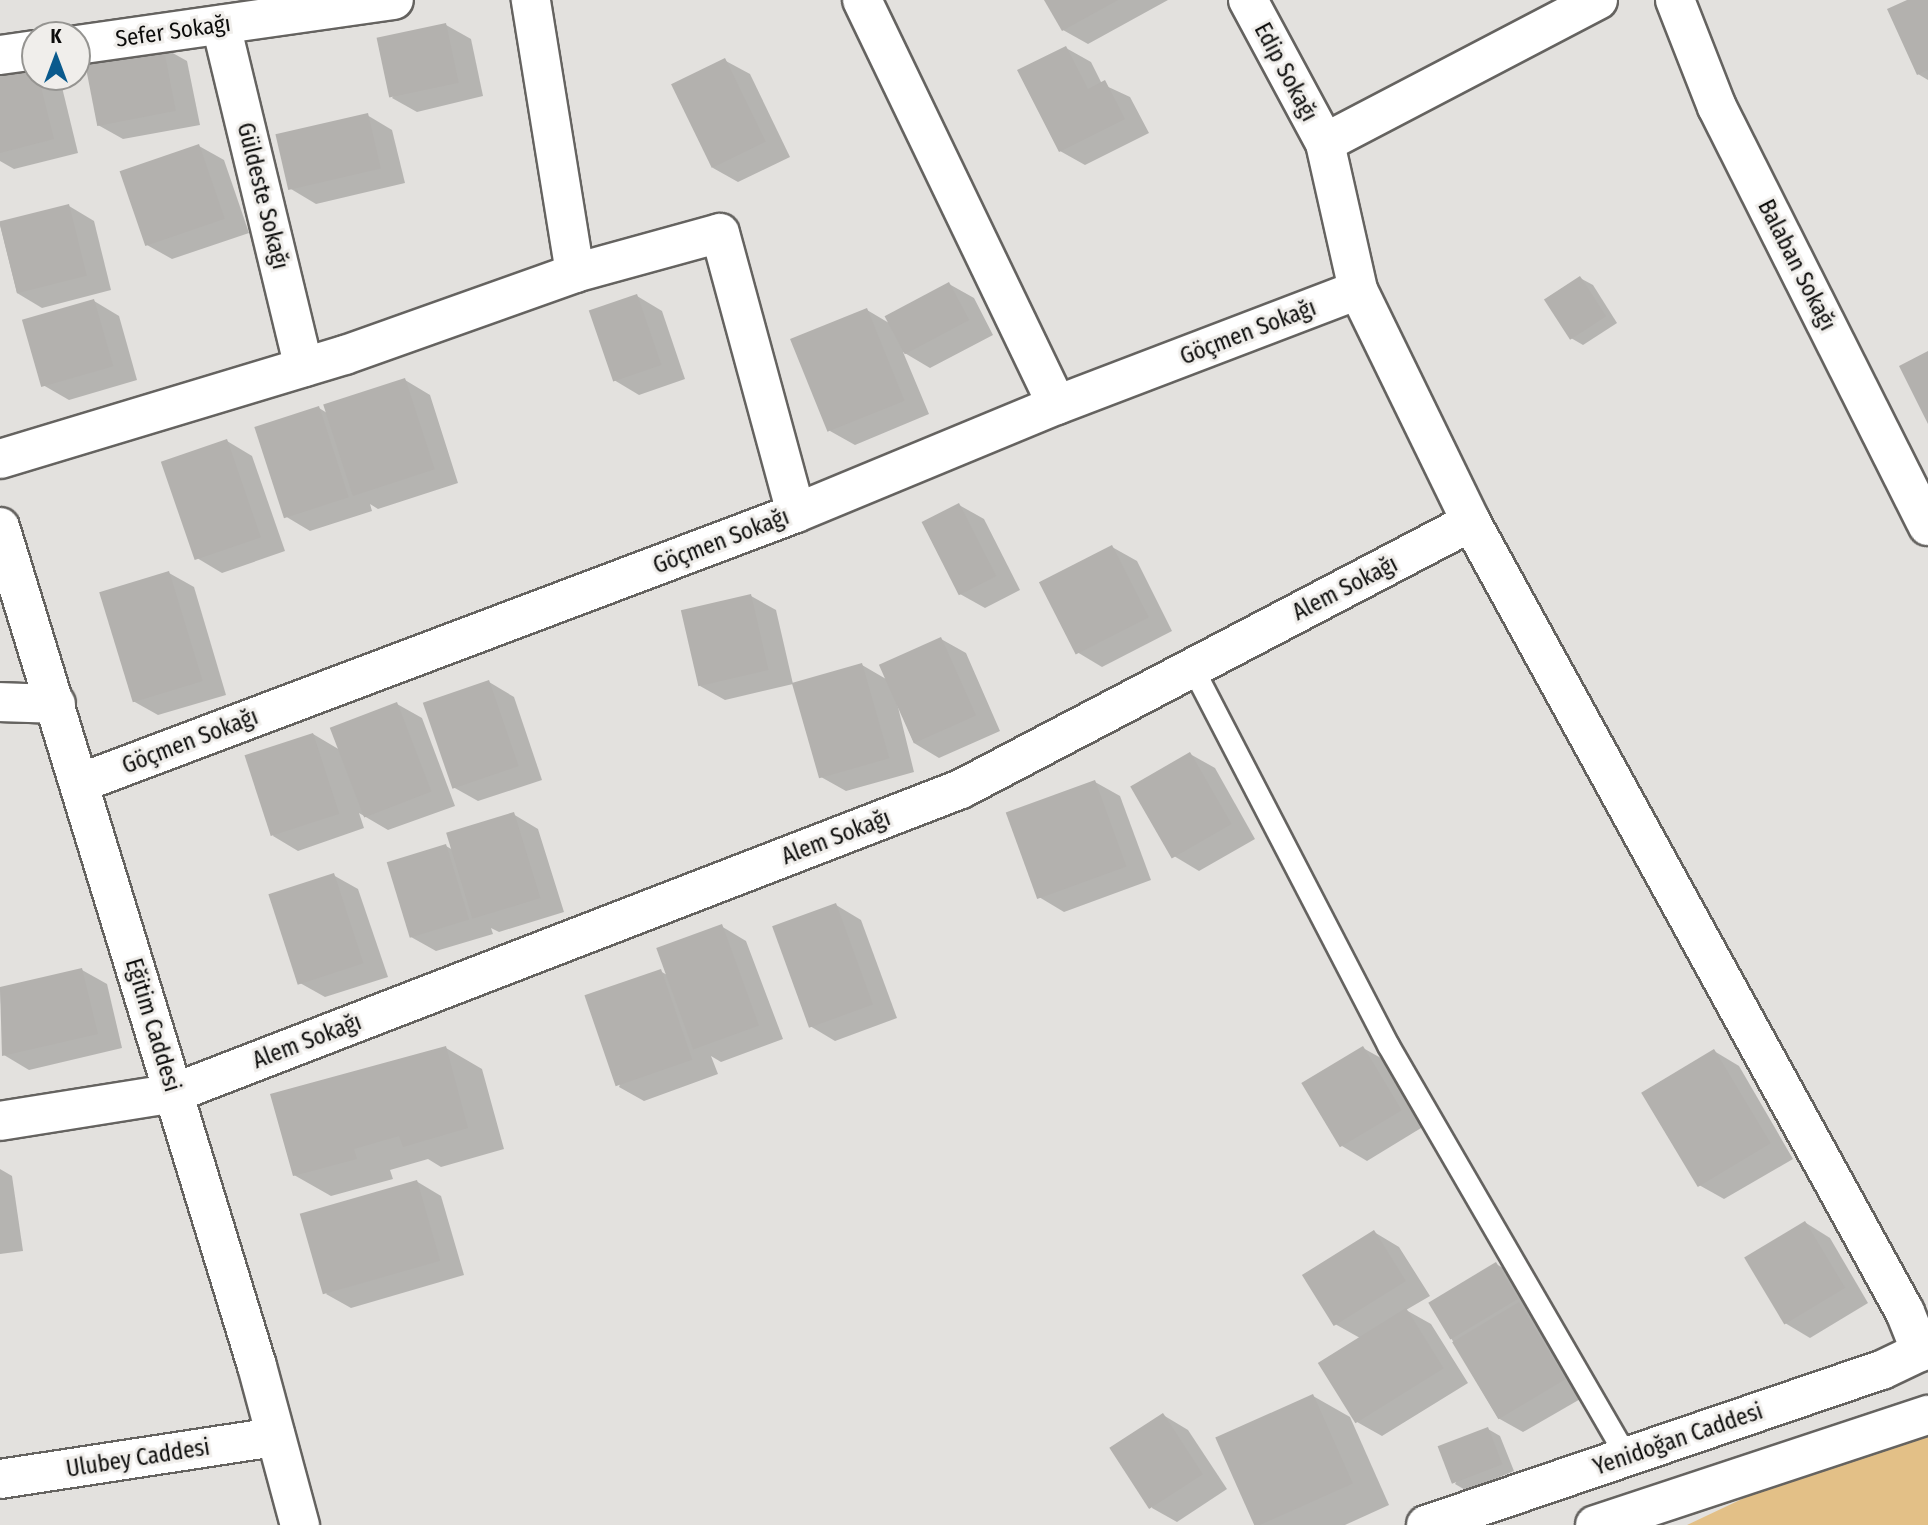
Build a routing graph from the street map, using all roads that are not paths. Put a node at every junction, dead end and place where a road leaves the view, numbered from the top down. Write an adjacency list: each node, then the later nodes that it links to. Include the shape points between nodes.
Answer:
1 (394, 0): 7 (street, Sefer Sokağı)
2 (531, 0): 12 (street)
3 (862, 0): 15 (street)
4 (1248, 0): 11 (street, Edip Sokağı)
5 (1598, 0): 11 (street)
6 (1675, 0): 19 (street, Balaban Sokağı, via 1717,107)
7 (221, 25): 8 (street, Sefer Sokağı); 14 (street, Güldeste Sokağı)
8 (91, 43)
9 (21, 52): 10 (street)
10 (0, 55)
11 (1325, 143): 13 (street, Edip Sokağı)
12 (575, 273): 14 (street); 17 (street, via 720,233)
13 (1358, 290): 15 (street, Göçmen Sokağı); 18 (street, Edip Sokağı)
14 (304, 367): 16 (street)
15 (1057, 405): 17 (street, Göçmen Sokağı)
16 (0, 459)
17 (796, 513): 24 (street, Göçmen Sokağı)
18 (1471, 522): 21 (street, Alem Sokağı); 27 (street, Edip Sokağı)
19 (1928, 526)
20 (0, 527): 23 (street, Eğitim Caddesi)
21 (1192, 667): 25 (street, Alem Sokağı, via 961,789); 30 (lane, via 1388,1045)
22 (0, 702): 23 (street)
23 (56, 704): 24 (street, Eğitim Caddesi)
24 (80, 782): 25 (street, Eğitim Caddesi)
25 (174, 1093): 26 (street, Alem Sokağı); 29 (street, Eğitim Caddesi)
26 (0, 1121)
27 (1925, 1350): 30 (street, Yenidoğan Caddesi, via 1882,1370)
28 (1928, 1415): 34 (street)
29 (276, 1437): 31 (street, Ulubey Caddesi); 32 (street, Eğitim Caddesi)
30 (1627, 1457): 33 (street, Yenidoğan Caddesi)
31 (0, 1479)
32 (300, 1525)
33 (1426, 1525)
34 (1595, 1525)

